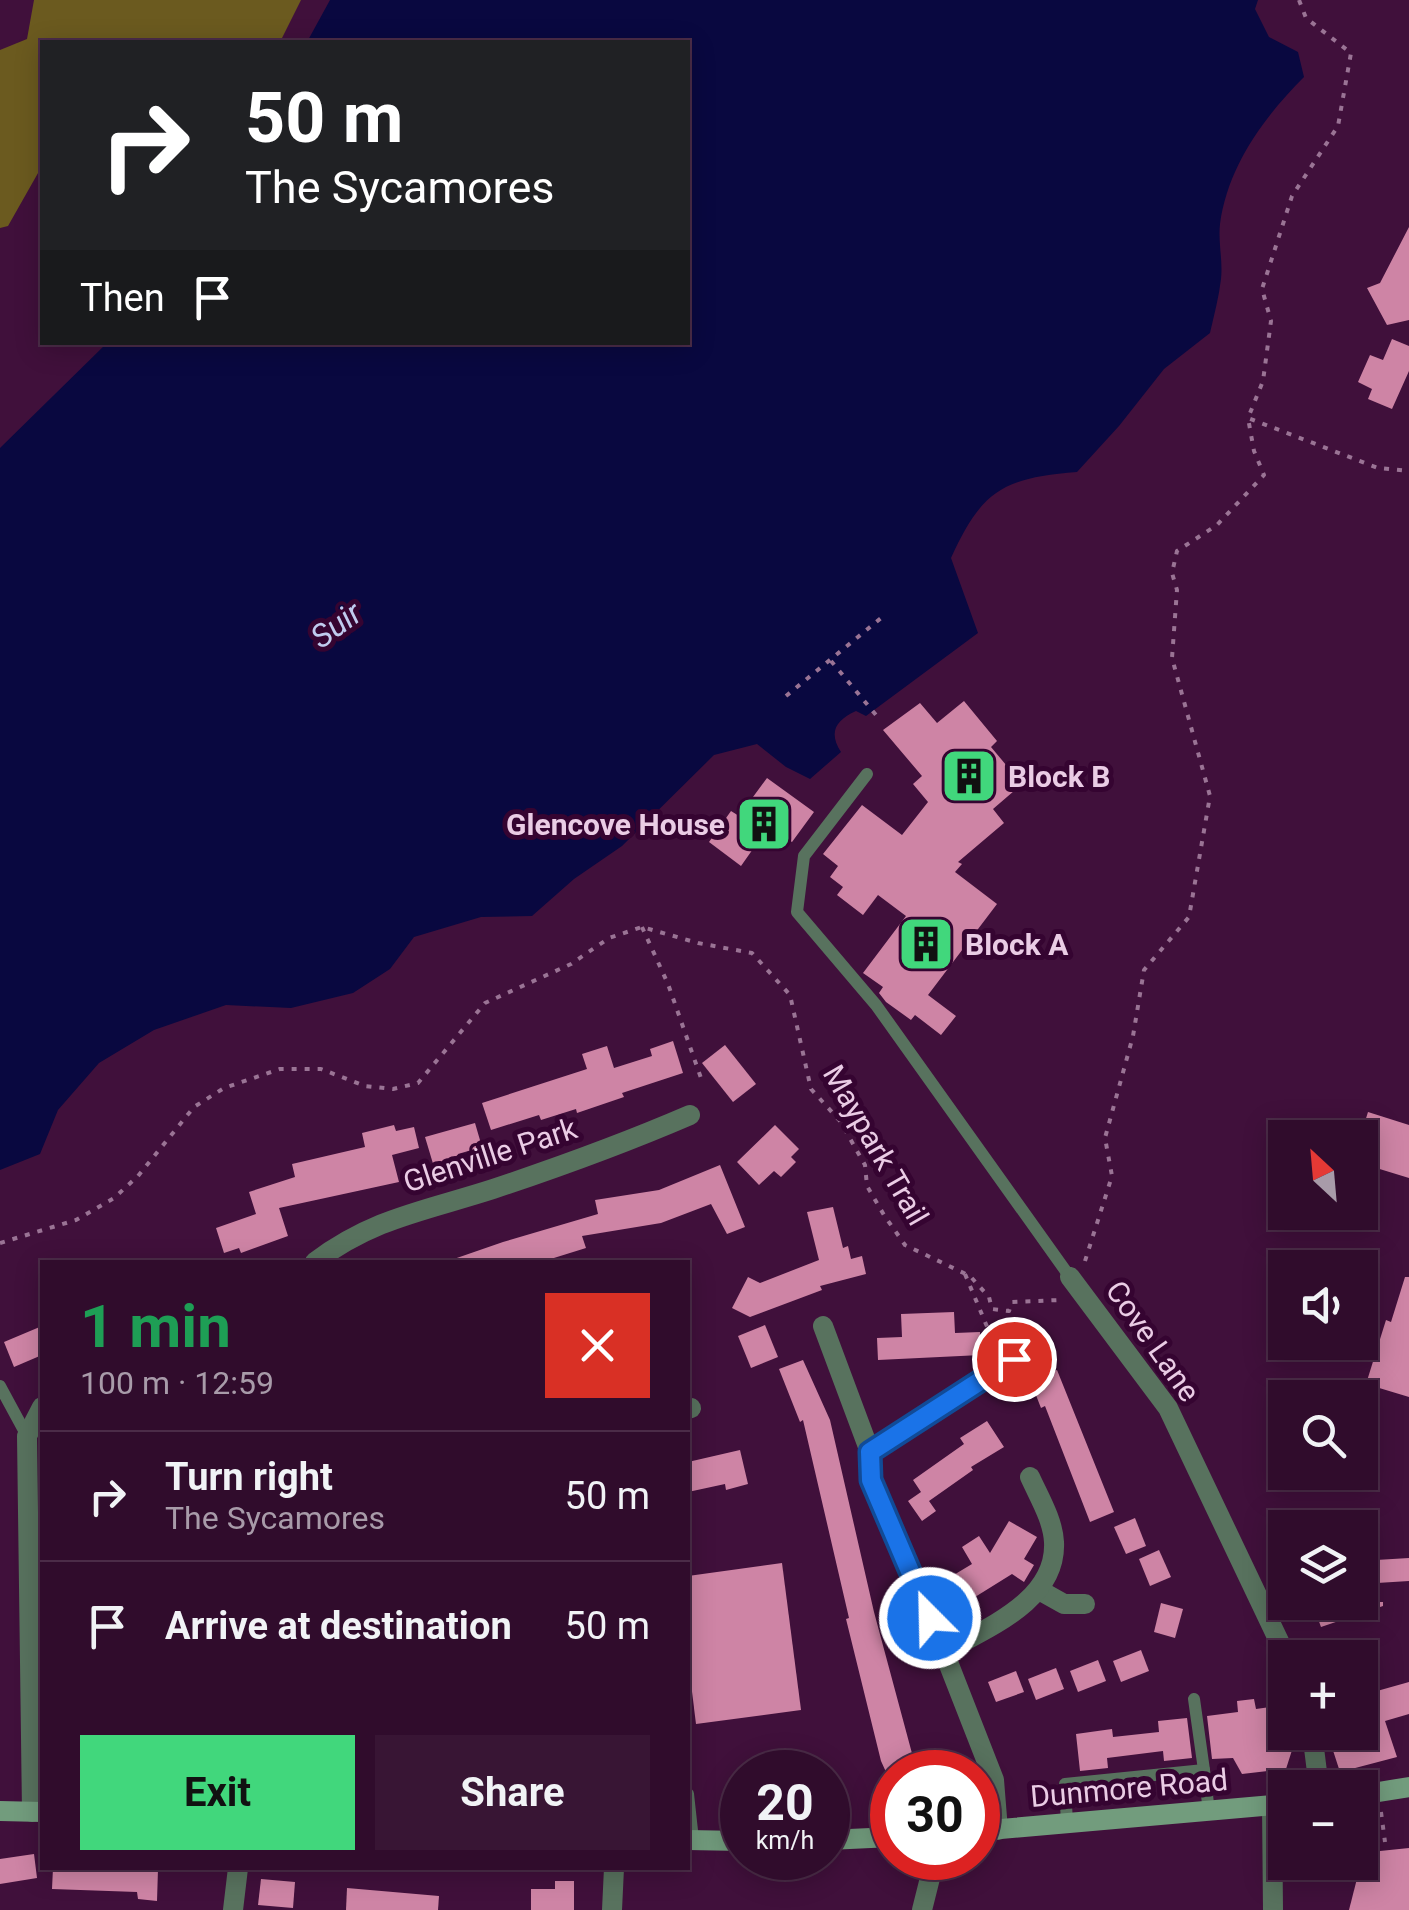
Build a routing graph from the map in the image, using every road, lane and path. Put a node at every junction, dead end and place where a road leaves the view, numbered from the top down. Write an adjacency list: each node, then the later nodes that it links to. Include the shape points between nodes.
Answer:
1 (1299, 0): 2 (path, via 1306,18 1351,53 1338,126 1292,196 1262,288 1271,320 1263,381)
2 (1248, 418): 3 (path, via 1378,468); 15 (path, via 1264,475 1217,526 1178,551 1172,573 1172,658 1210,796 1188,917 1144,970 1105,1138 1112,1176)
3 (1409, 471)
4 (886, 614): 5 (path)
5 (830, 660): 6 (path); 7 (path)
6 (786, 696)
7 (876, 716)
8 (867, 774): 15 (lane, via 804,856 797,912 876,1005)
9 (642, 927): 10 (path); 12 (path, via 485,1002 418,1083 392,1090 321,1069 280,1068 224,1088 194,1107 114,1198 76,1220); 14 (path, Maypark Trail, via 752,953 790,996 811,1089 840,1121 884,1214 905,1244)
10 (701, 1078)
11 (690, 1115): 13 (street, Glenville Park, via 564,1166 394,1217)
12 (0, 1243)
13 (317, 1260)
14 (964, 1274): 15 (path, Maypark Trail, via 990,1298 992,1310 1009,1311 1012,1302 1058,1301); 18 (path, via 988,1330)
15 (1074, 1282): 27 (street, Cove Lane, via 1168,1408)
16 (822, 1326): 22 (street)
17 (1014, 1359): 18 (street)
18 (988, 1376): 22 (street)
19 (0, 1386): 21 (lane)
20 (40, 1411): 21 (street)
21 (27, 1436): 24 (street)
22 (870, 1452): 28 (street, via 871,1480)
23 (1030, 1476): 25 (street, via 1054,1543)
24 (35, 1568): 36 (street)
25 (1039, 1590): 26 (street, via 1064,1604); 28 (street)
26 (1085, 1604)
27 (1278, 1640)
28 (944, 1652): 30 (street)
29 (1194, 1700): 31 (lane)
30 (982, 1750)
31 (1204, 1770): 37 (lane); 39 (lane, via 1065,1784)
32 (1409, 1787): 33 (main road)
33 (1378, 1792)
34 (1268, 1806): 37 (main road, Dunmore Road)
35 (0, 1811): 36 (main road)
36 (37, 1812)
37 (1209, 1812): 39 (main road, Dunmore Road)
38 (1378, 1821): 43 (path)
39 (1067, 1824): 40 (main road, Dunmore Road)
40 (1000, 1829)
41 (690, 1840): 42 (main road)
42 (720, 1841)
43 (1385, 1842)
44 (238, 1870): 48 (street)
45 (614, 1870): 49 (street)
46 (930, 1880): 50 (street)
47 (1275, 1880): 51 (street)
48 (232, 1910)
49 (612, 1910)
50 (922, 1910)
51 (1274, 1910)

